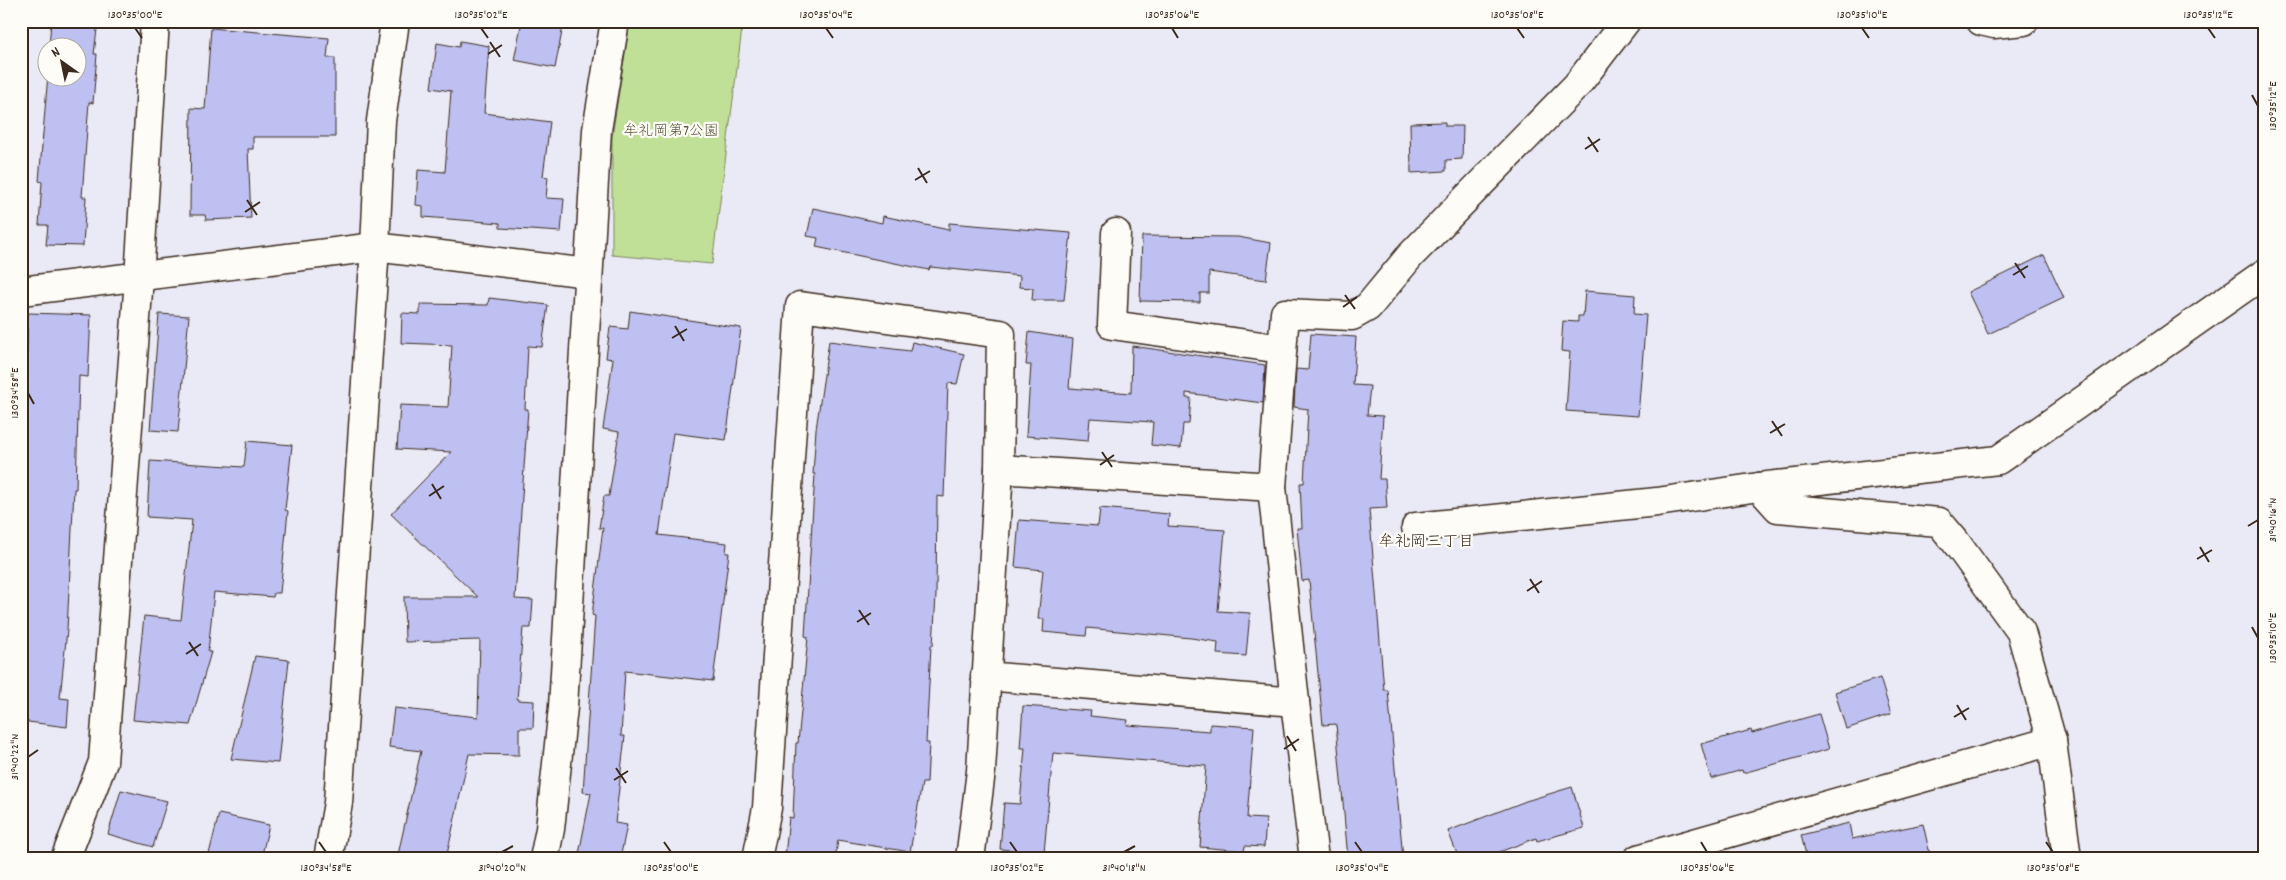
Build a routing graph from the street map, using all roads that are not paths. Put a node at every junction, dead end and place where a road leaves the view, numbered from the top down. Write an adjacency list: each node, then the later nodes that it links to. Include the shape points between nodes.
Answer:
1 (155, 21): 11 (street)
2 (395, 21): 8 (street, via 381,121)
3 (615, 21): 9 (street, via 597,130)
4 (1626, 21): 13 (street, via 1577,85 1410,256 1368,307 1352,316 1285,313)
5 (1981, 21): 6 (street, via 1994,24)
6 (2024, 21)
7 (1116, 232): 13 (street, via 1112,325)
8 (375, 247): 9 (street); 11 (street); 22 (street, via 338,803)
9 (588, 273): 23 (street, via 563,707)
10 (2265, 273): 16 (street, via 1998,460)
11 (139, 278): 12 (street); 21 (street, via 103,762)
12 (21, 291)
13 (1282, 349): 15 (street)
14 (999, 469): 15 (street); 18 (street); 24 (street, via 1001,334 800,306 768,808)
15 (1272, 487): 19 (street)
16 (1759, 487): 17 (street, via 1657,502); 20 (street, via 1778,508 1939,522 1956,540 2020,632)
17 (1416, 527)
18 (986, 676): 19 (street); 25 (street, via 981,771)
19 (1295, 702): 26 (street)
20 (2052, 741): 27 (street); 28 (street)
21 (65, 859)
22 (328, 859)
23 (544, 859)
24 (757, 859)
25 (970, 859)
26 (1314, 859)
27 (1638, 859)
28 (2067, 859)

